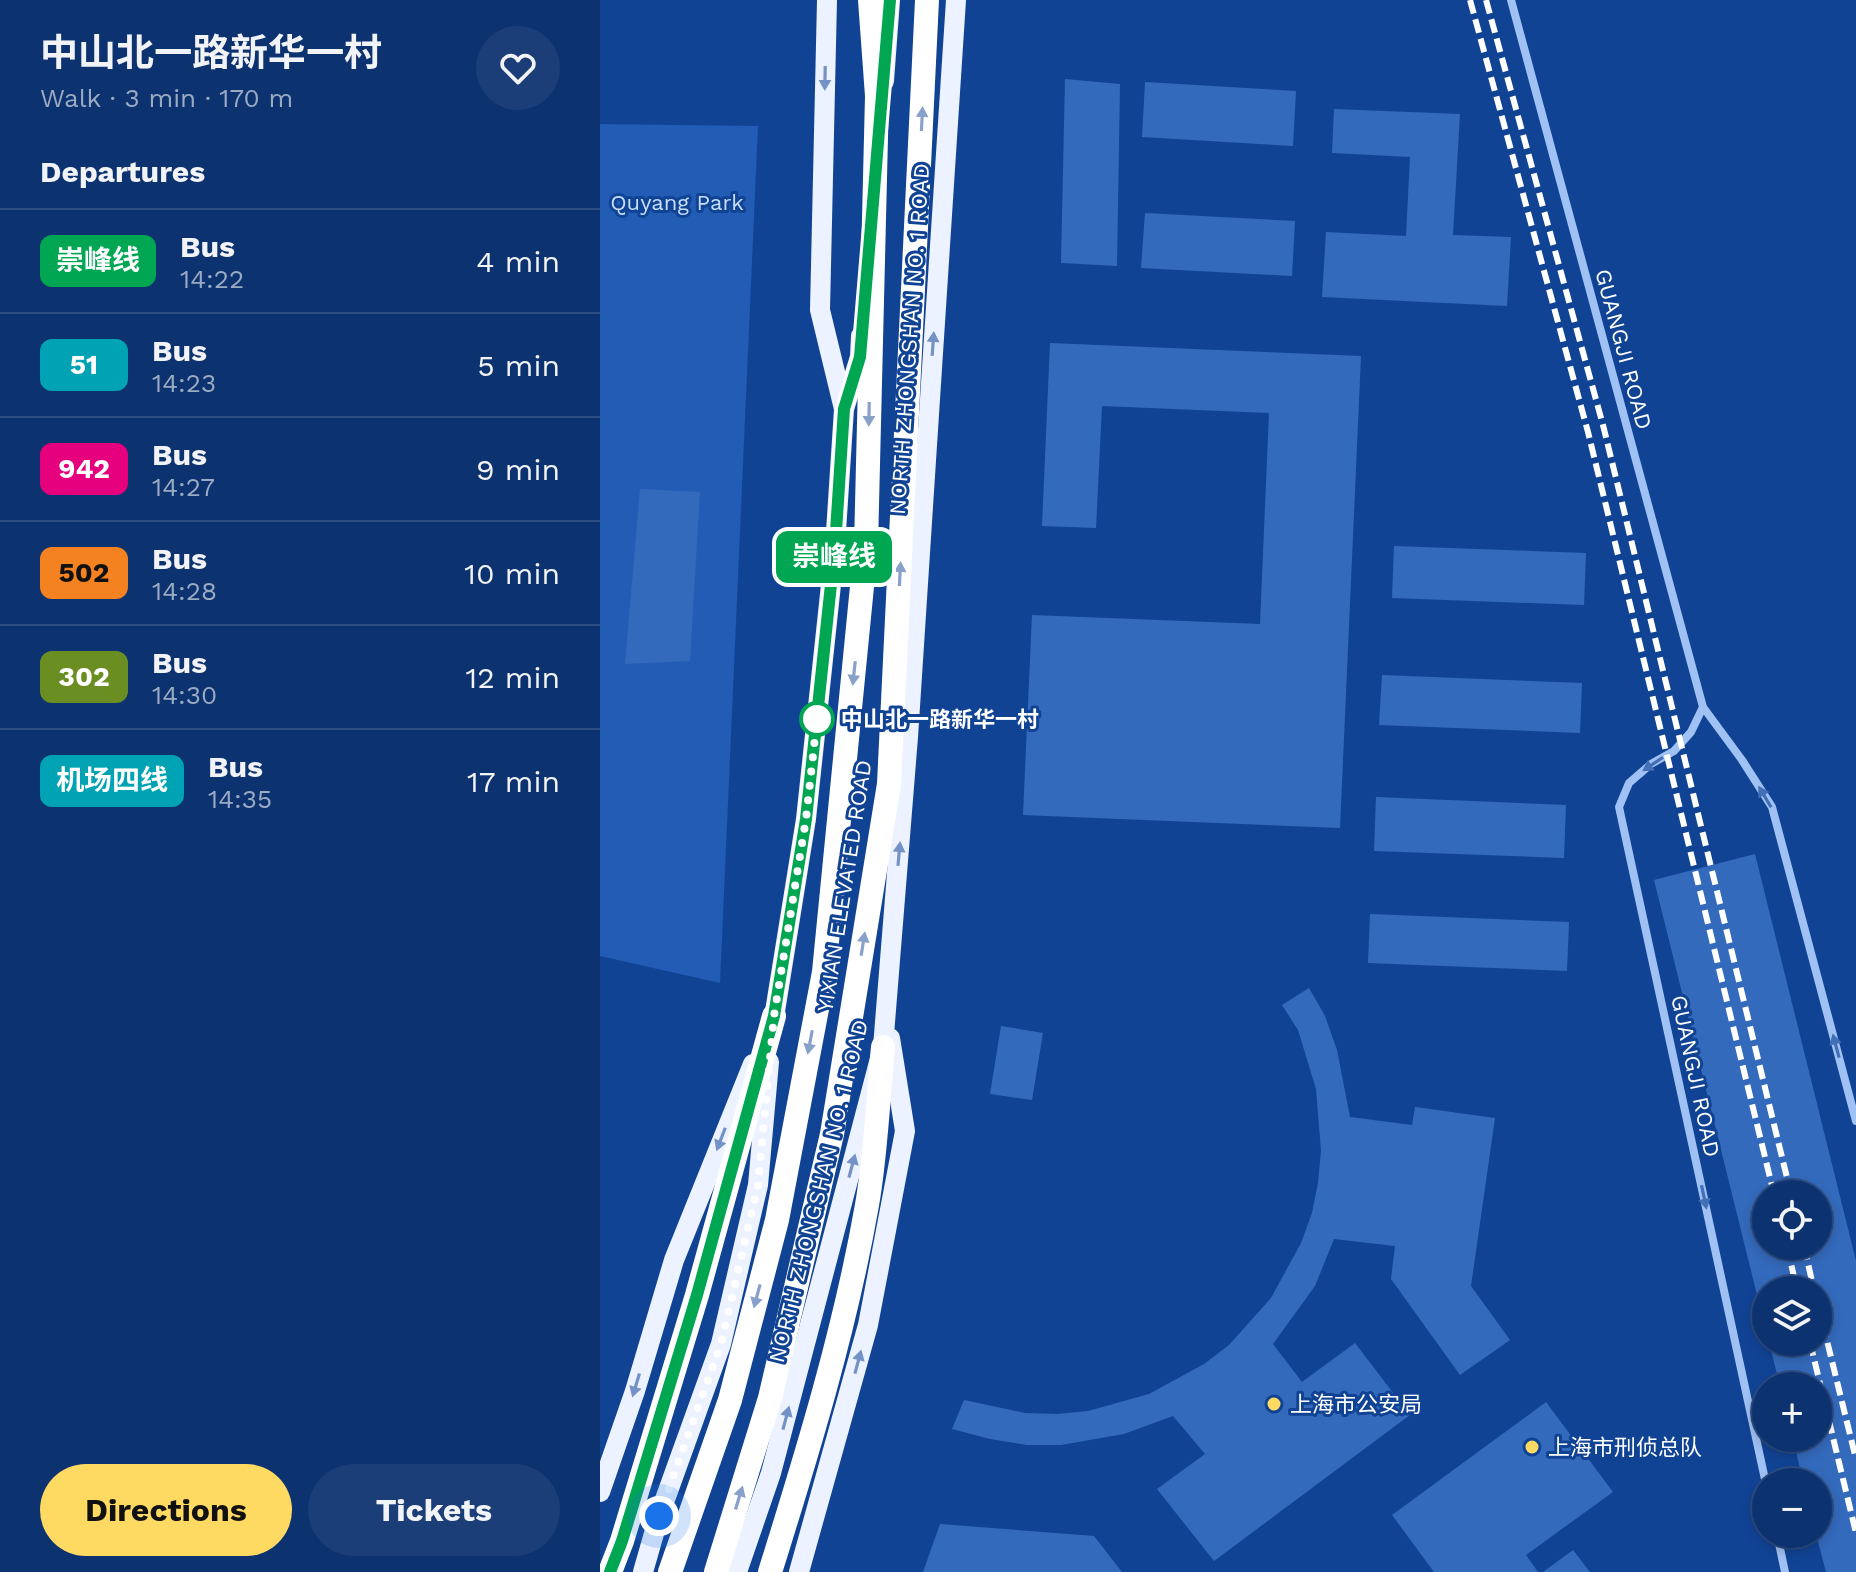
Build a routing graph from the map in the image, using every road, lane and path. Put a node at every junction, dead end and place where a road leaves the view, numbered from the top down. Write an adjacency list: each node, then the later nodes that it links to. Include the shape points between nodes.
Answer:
1 (827, 0): 8 (main road, one-way to 8, via 820,310)
2 (870, 0): 19 (highway, YIXIAN ELEVATED ROAD, one-way to 19, bridge, via 877,96 866,546 824,972 777,1220 730,1400)
3 (890, 0): 8 (main road, via 860,357)
4 (929, 0): 7 (main road); 20 (highway, YIXIAN ELEVATED ROAD, one-way to 4, via 770,1398 832,1134 889,784)
5 (956, 0): 7 (main road, NORTH ZHONGSHAN NO. 1 ROAD)
6 (1511, 0): 9 (street, GUANGJI ROAD)
7 (946, 137): 11 (main road, NORTH ZHONGSHAN NO. 1 ROAD, one-way to 7)
8 (844, 409): 10 (main road, via 806,819)
9 (1703, 707): 13 (street, GUANGJI ROAD, one-way to 9, via 1772,807); 14 (street, GUANGJI ROAD, one-way to 14, via 1674,751 1629,783 1619,807)
10 (774, 1016): 15 (main road, one-way to 15, via 674,1260); 17 (highway, via 697,1295); 18 (main road, via 758,1185 721,1344)
11 (886, 1016): 12 (main road, NORTH ZHONGSHAN NO. 1 ROAD); 23 (main road, one-way to 11, via 868,1325 905,1131)
12 (883, 1047): 21 (main road, NORTH ZHONGSHAN NO. 1 ROAD, one-way to 12, via 771,1473); 22 (highway, via 868,1203 814,1433)
13 (1856, 1121)
14 (1763, 1468)
15 (600, 1492)
16 (1780, 1548): 24 (street)
17 (610, 1572)
18 (643, 1572)
19 (670, 1572)
20 (716, 1572)
21 (737, 1572)
22 (770, 1572)
23 (799, 1572)
24 (1785, 1572)

